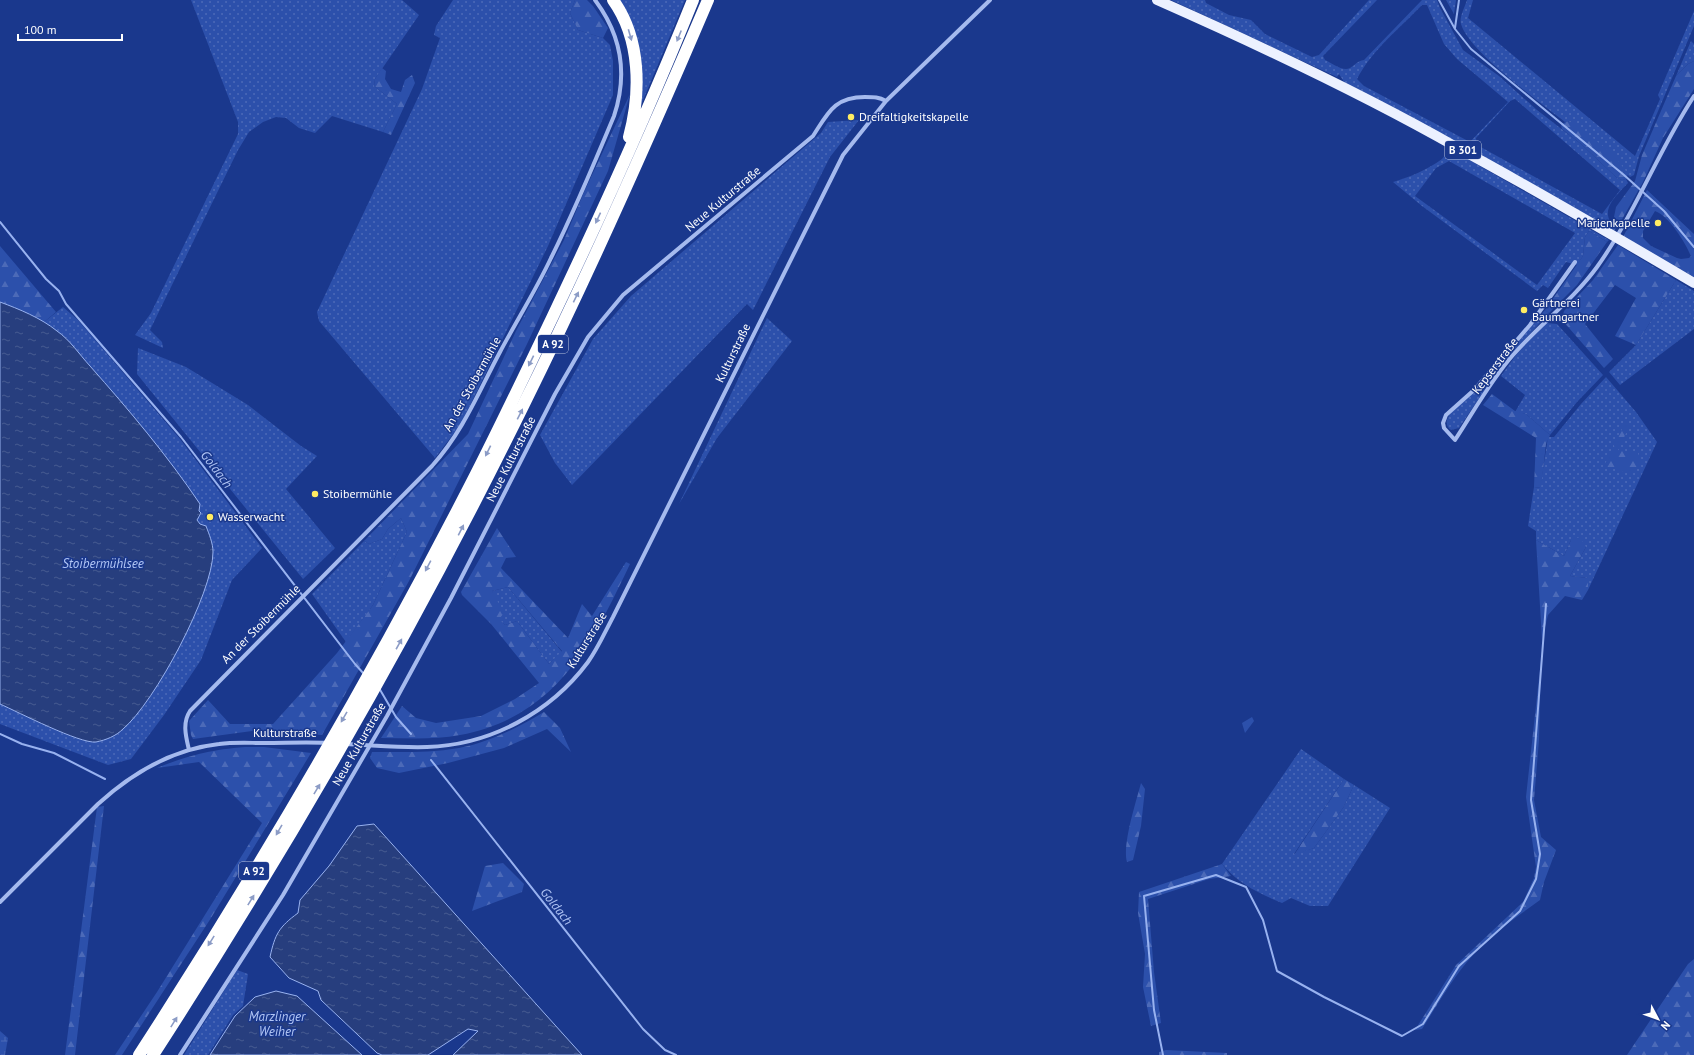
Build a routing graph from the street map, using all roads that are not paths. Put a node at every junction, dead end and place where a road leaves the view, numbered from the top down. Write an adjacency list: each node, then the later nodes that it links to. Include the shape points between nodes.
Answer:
1 (595, 0): 14 (street, An der Stoibermühle, via 616,38 622,76 620,97 552,258 473,408 453,440 432,466 190,711 185,724)
2 (613, 0): 9 (highway, one-way to 9, via 628,28 636,58 635,115 615,168)
3 (693, 0): 9 (highway, A 92, one-way to 9)
4 (708, 0): 17 (highway, A 92, one-way to 4, via 274,862 374,690 438,572 586,276 651,134)
5 (990, 0): 8 (street)
6 (1157, 0): 11 (main road, B 301, via 1329,81 1458,147)
7 (1694, 96): 10 (street, Kepserstraße, via 1628,218 1602,258 1573,295 1504,367 1456,440 1444,428 1446,415 1474,390 1530,325)
8 (886, 101): 13 (street, Kulturstraße, via 843,155 613,617 588,661 569,684 528,717 480,739 426,747); 18 (street, Neue Kulturstraße, via 880,97 853,97 836,105 813,136 623,295 588,337 555,394 451,598 387,716 283,895)
9 (615, 182): 16 (highway, A 92, one-way to 16, via 477,473 364,684 264,855)
10 (1575, 262)
11 (1694, 283)
12 (333, 743): 14 (street, Kulturstraße, via 218,744)
13 (340, 744)
14 (189, 750): 15 (street, Kulturstraße, via 142,770 112,791)
15 (0, 902)
16 (139, 1055)
17 (153, 1055)
18 (180, 1055)

